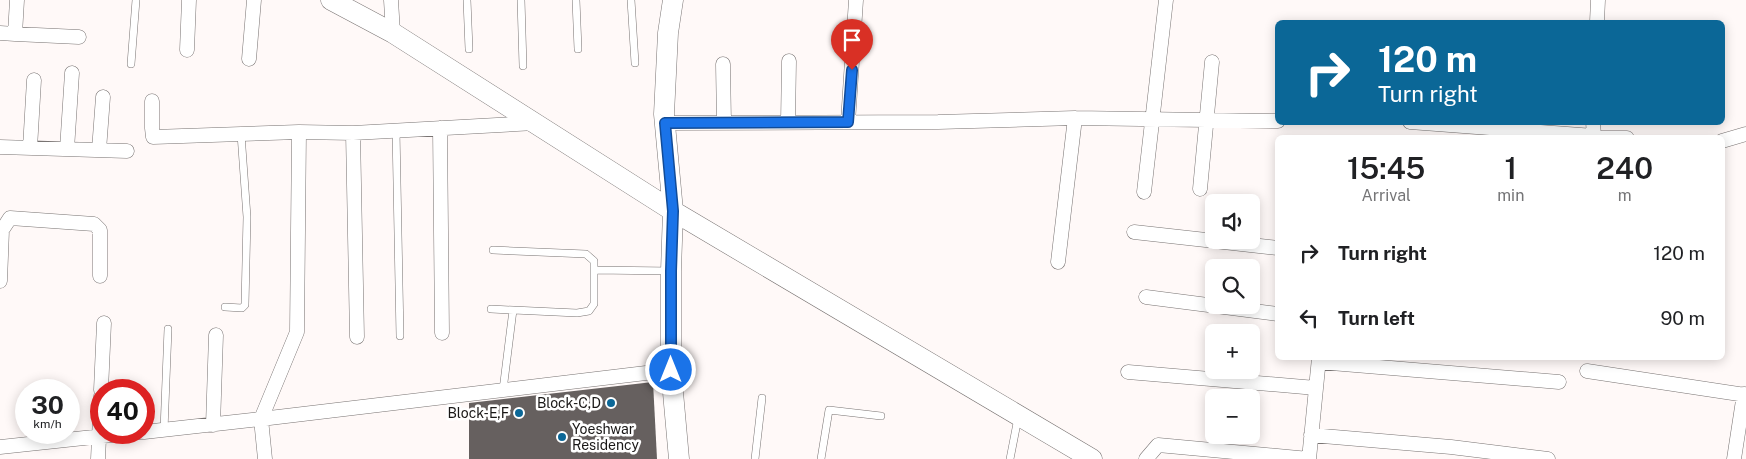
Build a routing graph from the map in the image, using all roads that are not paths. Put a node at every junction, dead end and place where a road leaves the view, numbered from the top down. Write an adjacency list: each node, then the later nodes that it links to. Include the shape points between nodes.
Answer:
1 (17, 0): 18 (street)
2 (136, 0): 26 (lane)
3 (189, 0): 22 (street)
4 (254, 0): 23 (street)
5 (331, 0): 16 (street)
6 (391, 0): 16 (street)
7 (467, 0): 20 (lane)
8 (522, 0): 29 (lane)
9 (576, 0): 21 (lane)
10 (631, 0): 27 (lane)
11 (673, 0): 41 (street, via 668,33)
12 (856, 0): 40 (street)
13 (1166, 0): 35 (street)
14 (1598, 0): 15 (street)
15 (1597, 20)
16 (393, 32): 38 (street)
17 (0, 33): 18 (street)
18 (15, 34): 19 (street)
19 (79, 37)
20 (469, 49)
21 (578, 49)
22 (187, 50)
23 (249, 59)
24 (789, 61): 39 (street)
25 (1212, 62): 36 (street)
26 (131, 64)
27 (635, 64)
28 (723, 64): 42 (street)
29 (523, 66)
30 (72, 73): 55 (street)
31 (34, 80): 54 (street)
32 (103, 97): 56 (street)
33 (152, 101): 49 (street, via 153,137)
34 (1075, 118): 35 (street); 40 (street); 64 (street)
35 (1152, 120): 36 (street); 59 (street)
36 (1206, 121): 37 (street); 58 (street)
37 (1275, 121)
38 (536, 122): 44 (street); 60 (street)
39 (788, 122): 40 (street); 42 (street)
40 (848, 122)
41 (665, 123): 42 (street); 60 (street)
42 (724, 123)
43 (1465, 125): 47 (street)
44 (440, 128): 45 (street); 76 (street)
45 (396, 131): 48 (street); 79 (lane)
46 (299, 132): 48 (street); 49 (street); 92 (street, via 297,332)
47 (1594, 132): 51 (street)
48 (353, 133): 78 (street)
49 (241, 134): 70 (lane, via 247,216 245,305 242,308)
50 (1746, 134): 52 (street)
51 (1610, 135)
52 (1725, 140)
53 (0, 147): 54 (street)
54 (30, 148): 55 (street)
55 (67, 149): 56 (street)
56 (99, 150): 57 (street)
57 (127, 151)
58 (1200, 189)
59 (1144, 192)
60 (673, 211): 66 (street); 90 (street)
61 (1134, 232): 62 (street)
62 (1275, 248)
63 (493, 250): 65 (lane, via 586,254 594,261)
64 (1058, 262)
65 (594, 270): 66 (lane); 72 (lane, via 594,304 589,311)
66 (671, 271): 81 (street)
67 (100, 276): 68 (street, via 100,230 94,224 10,218 2,230)
68 (0, 281)
69 (1146, 297): 73 (street)
70 (225, 307)
71 (491, 309): 72 (lane)
72 (513, 310): 87 (lane)
73 (1275, 314)
74 (104, 322): 84 (street)
75 (168, 329): 94 (lane)
76 (442, 333)
77 (216, 335): 93 (street)
78 (357, 336)
79 (400, 336)
80 (1319, 360): 85 (street); 86 (street)
81 (671, 370): 87 (street); 102 (street)
82 (1587, 371): 88 (street)
83 (1128, 372): 86 (street)
84 (102, 379)
85 (1559, 382)
86 (1316, 388): 96 (street)
87 (503, 390): 92 (street)
88 (1745, 394): 110 (street)
89 (762, 398): 103 (lane)
90 (1019, 415): 105 (lane); 106 (street)
91 (880, 416): 104 (lane, via 829,410)
92 (262, 419): 93 (street); 101 (street)
93 (213, 425): 94 (street)
94 (164, 430): 95 (street)
95 (155, 431)
96 (1311, 435): 108 (street); 109 (street)
97 (90, 437): 99 (street)
98 (99, 444): 100 (street)
99 (0, 447)
100 (98, 459)
101 (265, 459)
102 (679, 459)
103 (755, 459)
104 (822, 459)
105 (1010, 459)
106 (1092, 459)
107 (1146, 459): 108 (street, via 1158,444)
108 (1309, 459)
109 (1548, 459)
110 (1734, 459)

